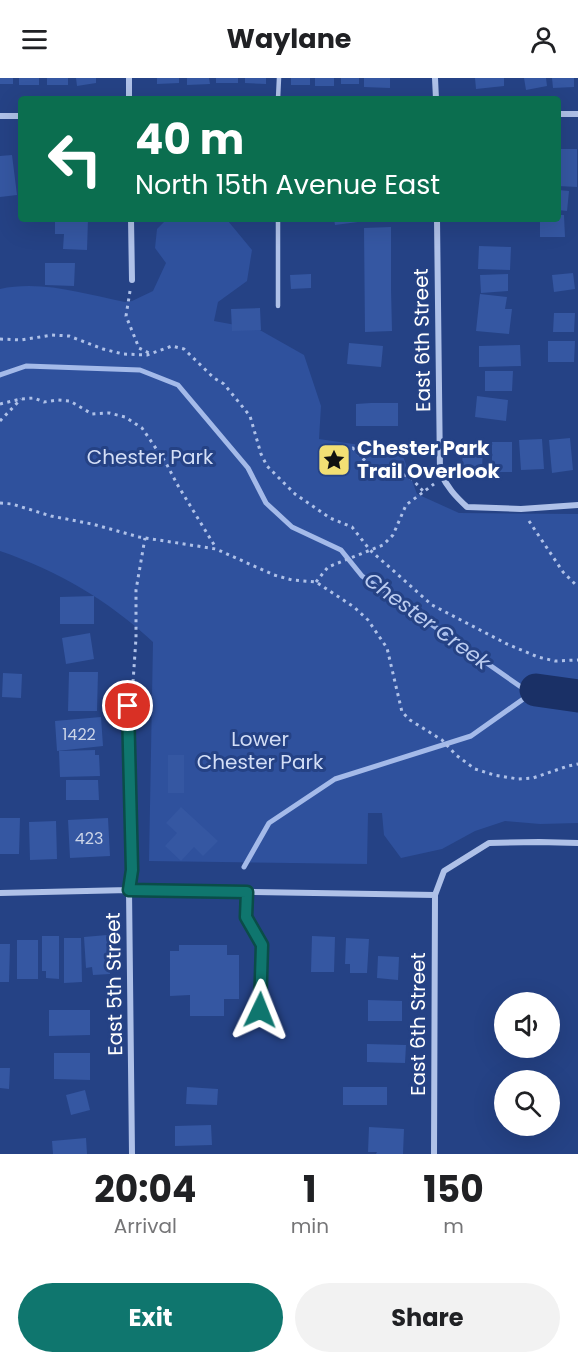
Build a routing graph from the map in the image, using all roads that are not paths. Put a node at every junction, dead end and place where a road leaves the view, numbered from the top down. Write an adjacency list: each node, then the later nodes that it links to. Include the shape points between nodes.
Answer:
1 (129, 78): 4 (street)
2 (279, 78): 5 (lane)
3 (435, 78): 6 (street)
4 (129, 96)
5 (278, 96)
6 (436, 96)
7 (561, 114): 8 (street)
8 (578, 114)
9 (0, 116): 10 (street)
10 (18, 116)
11 (131, 222): 14 (street)
12 (278, 222): 15 (lane)
13 (437, 222): 16 (street, East 6th Street, via 442,477 452,494 467,507)
14 (132, 280)
15 (278, 306)
16 (578, 505)
17 (128, 706): 19 (street, East 5th Street, via 132,870)
18 (578, 843): 22 (street, via 489,843 444,870)
19 (129, 890): 20 (street); 21 (street); 24 (street, East 5th Street)
20 (247, 892): 22 (street); 23 (lane, via 246,917 262,945)
21 (0, 893)
22 (435, 895): 25 (street, East 6th Street)
23 (260, 1010)
24 (132, 1154)
25 (434, 1154)

